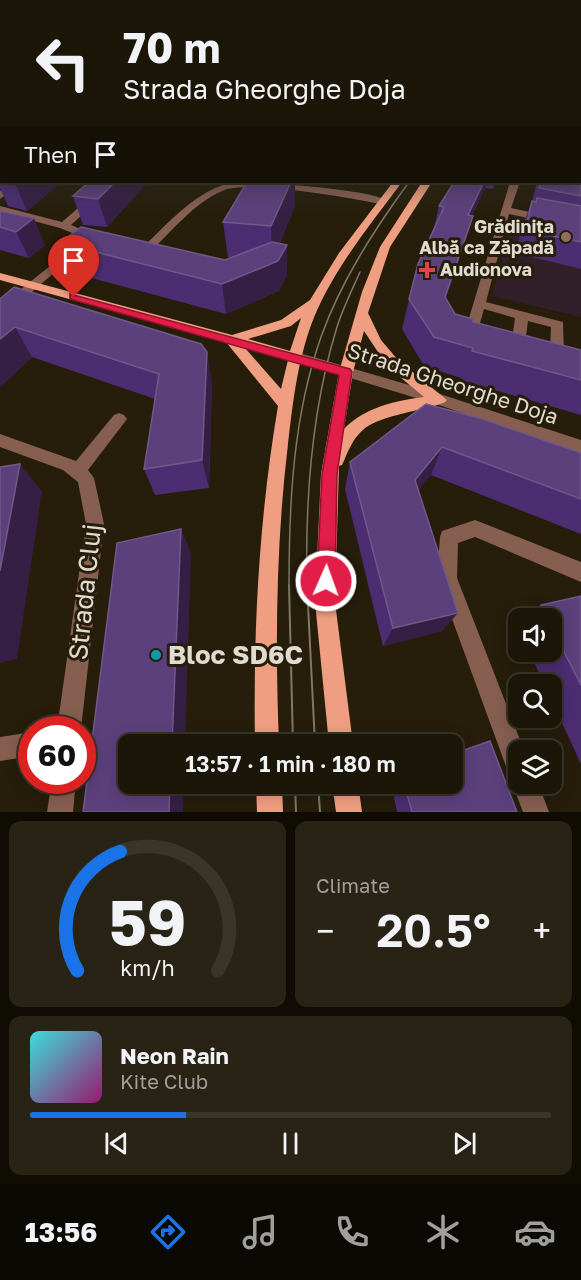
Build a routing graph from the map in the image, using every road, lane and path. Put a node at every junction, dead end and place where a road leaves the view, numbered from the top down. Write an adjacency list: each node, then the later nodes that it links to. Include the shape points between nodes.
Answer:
1 (17, 183): 7 (street)
2 (111, 183): 11 (street)
3 (396, 183): 8 (main road)
4 (426, 183): 19 (main road, via 386,247)
5 (515, 183): 10 (street)
6 (304, 187): 8 (street); 13 (street, via 223,186)
7 (0, 196)
8 (382, 201): 16 (main road, via 337,262)
9 (0, 209): 11 (street)
10 (505, 210): 12 (street); 17 (street)
11 (64, 226): 15 (street, via 95,238)
12 (581, 226)
13 (146, 251)
14 (0, 276): 15 (main road, Strada Gheorghe Doja)
15 (33, 285): 18 (street); 22 (main road, Strada Gheorghe Doja)
16 (314, 303): 22 (main road, via 286,323); 23 (main road)
17 (478, 304): 20 (street); 21 (street)
18 (0, 313)
19 (362, 313): 24 (main road); 25 (main road, via 371,339 382,354 411,381)
20 (522, 316)
21 (470, 338)
22 (231, 340): 23 (main road, Strada Gheorghe Doja); 26 (main road)
23 (296, 357): 24 (street, Strada Gheorghe Doja); 26 (main road)
24 (346, 372): 25 (street, Strada Gheorghe Doja); 31 (main road)
25 (440, 400): 29 (street, Strada Gheorghe Doja); 31 (main road, via 392,408 366,418 349,434)
26 (286, 405): 34 (main road, via 267,582)
27 (119, 419): 30 (street)
28 (0, 440): 30 (street)
29 (581, 447)
30 (78, 471): 33 (street, Strada Cluj, via 86,478 95,524)
31 (329, 474): 35 (main road, via 326,602)
32 (581, 572): 36 (street, via 475,528 449,537 447,578)
33 (71, 716)
34 (267, 734)
35 (340, 734)
36 (508, 740)
37 (18, 746): 38 (street)
38 (0, 749)
39 (62, 794): 43 (street)
40 (269, 794): 44 (main road)
41 (347, 794): 45 (main road)
42 (529, 794): 46 (street)
43 (60, 812)
44 (270, 812)
45 (349, 812)
46 (536, 812)

